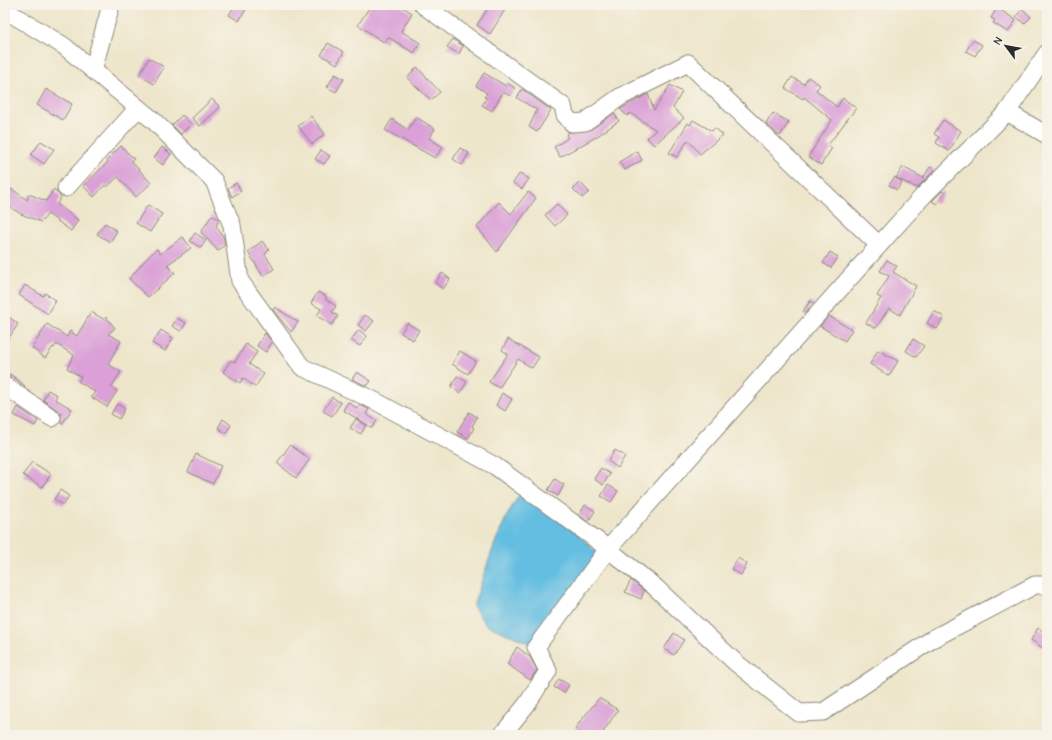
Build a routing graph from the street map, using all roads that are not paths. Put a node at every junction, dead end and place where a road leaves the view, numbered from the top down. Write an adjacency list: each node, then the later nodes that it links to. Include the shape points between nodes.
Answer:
1 (111, 5): 5 (street)
2 (423, 5): 10 (street, via 563,106 565,115 572,123 585,122 620,96 688,63)
3 (5, 10): 5 (street, via 64,46)
4 (1047, 53): 7 (street)
5 (93, 70): 6 (street)
6 (138, 108): 9 (street); 13 (street, via 214,181 232,225 240,281 302,367 375,401 495,466)
7 (1007, 112): 8 (street); 10 (street, via 922,197)
8 (1047, 135)
9 (66, 188)
10 (880, 245): 13 (street)
11 (5, 386): 12 (street)
12 (52, 418)
13 (608, 549): 14 (street, via 655,587 735,662 799,713 823,712 934,638 1034,585); 15 (street, via 536,648 548,671 527,704)
14 (1047, 585)
15 (502, 735)

